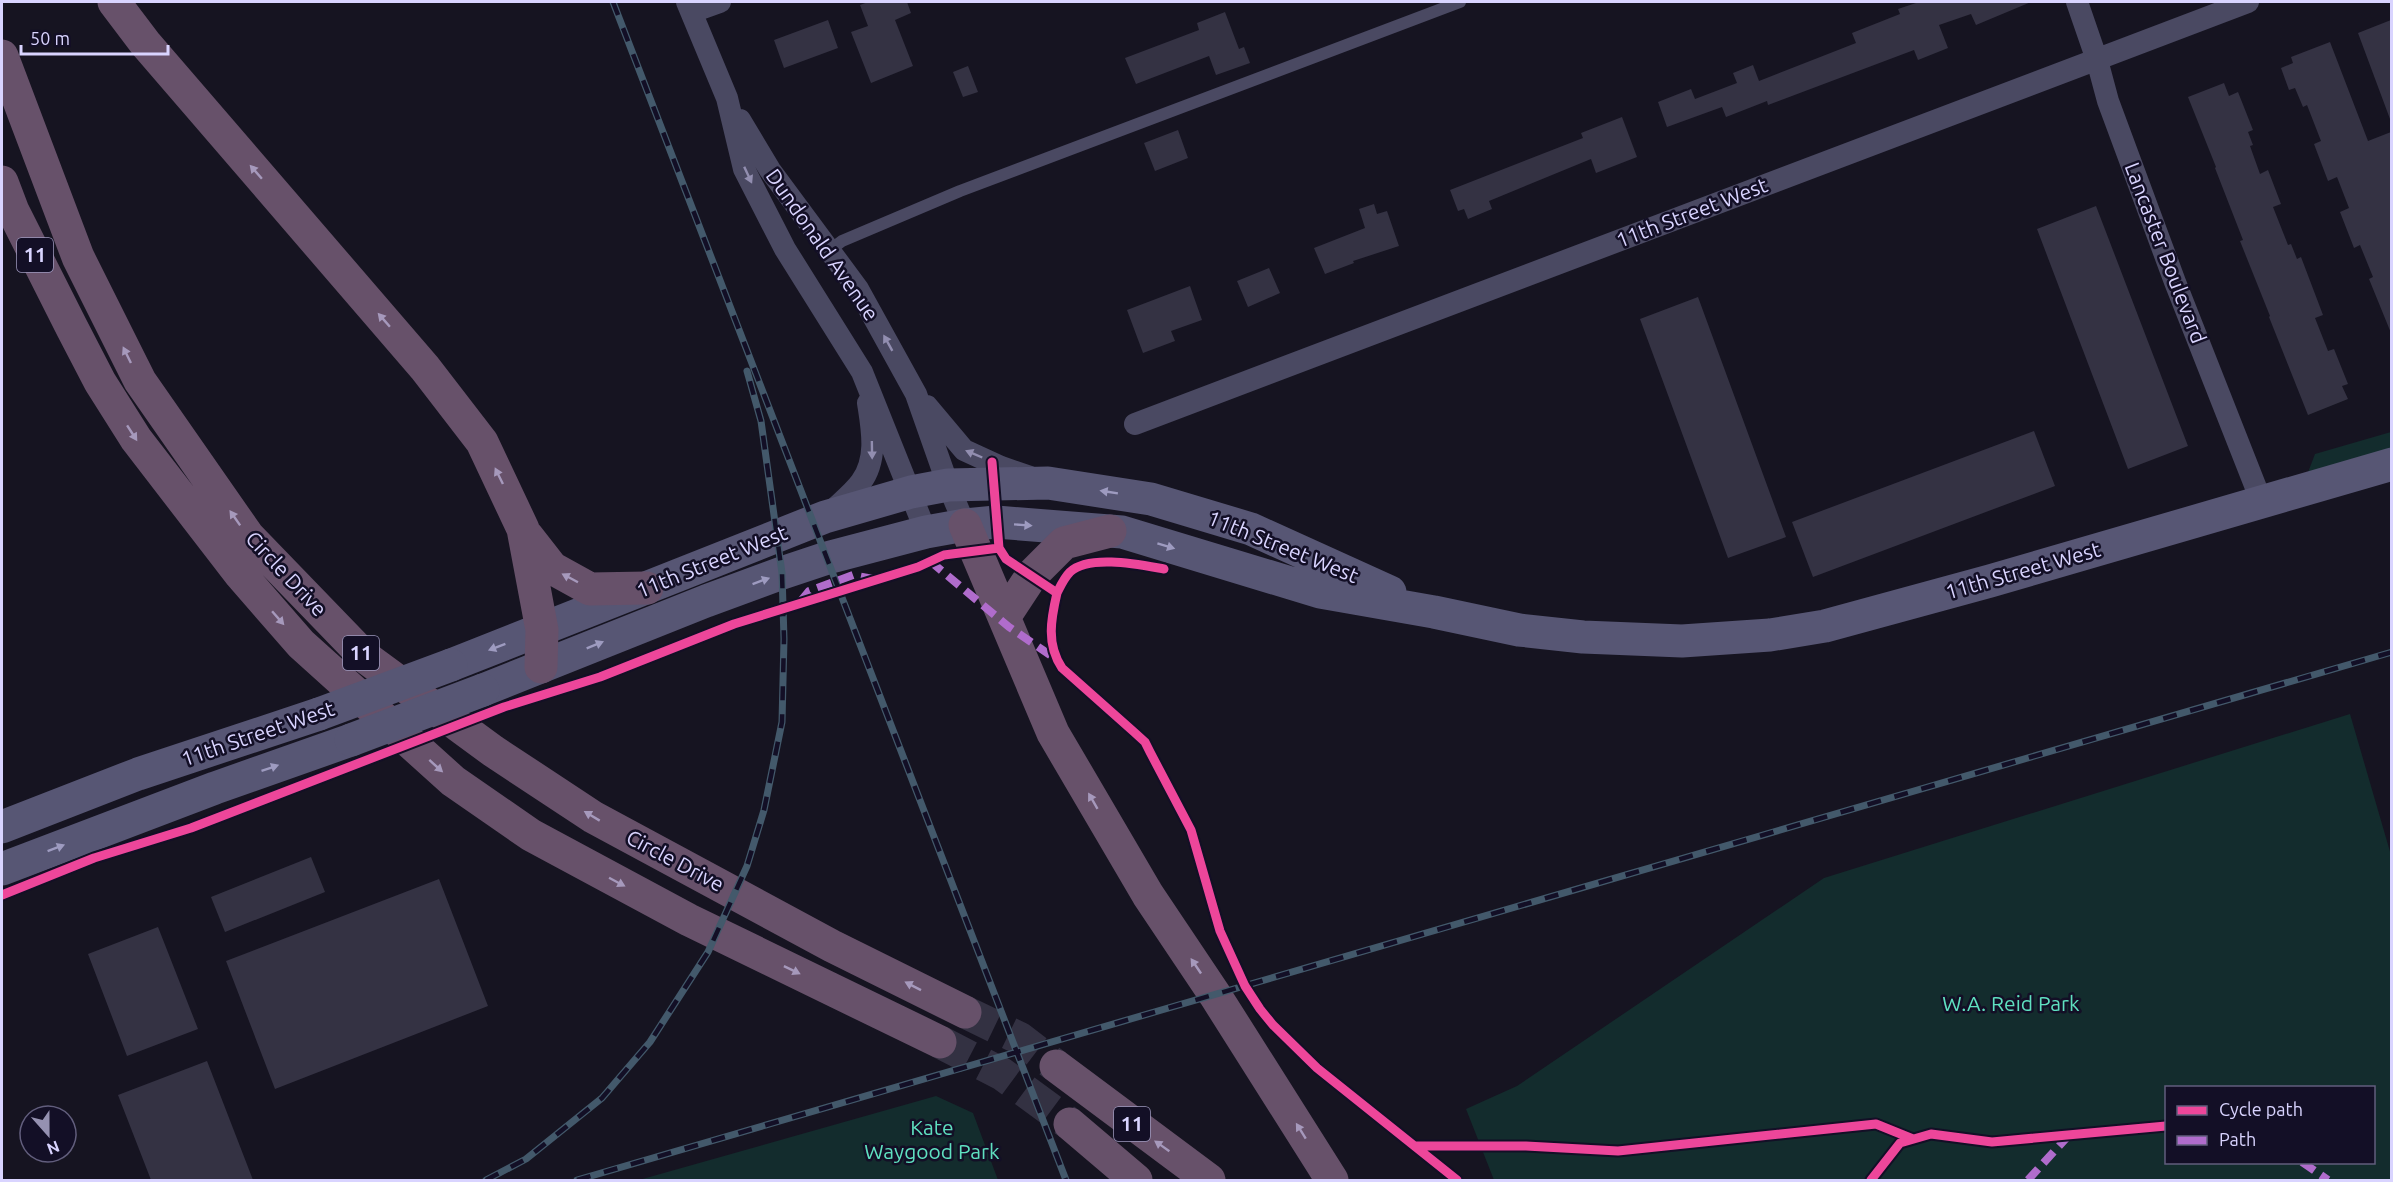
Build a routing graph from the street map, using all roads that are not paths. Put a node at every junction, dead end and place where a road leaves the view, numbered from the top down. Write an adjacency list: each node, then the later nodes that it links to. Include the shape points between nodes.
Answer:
1 (114, 2): 24 (highway, one-way to 1, via 482,442 459,410)
2 (720, 2): 6 (street)
3 (1460, 2): 12 (lane, via 960,191 842,240)
4 (2077, 2): 8 (street, Lancaster Boulevard)
5 (2248, 2): 8 (street, 11th Street West)
6 (689, 7): 9 (street, Dundonald Avenue)
7 (2, 56): 34 (highway, Circle Drive / 11, one-way to 7, via 832,946 593,817 493,751 365,657 248,536 140,381 78,257)
8 (2097, 60): 16 (street, 11th Street West); 21 (street, Lancaster Boulevard, via 2108,102 2175,282)
9 (727, 98): 12 (street, Dundonald Avenue, via 770,170); 14 (street, Dundonald Avenue, one-way to 14, via 744,169 785,249)
10 (2, 182): 13 (highway, Circle Drive / 11, via 13,212)
11 (2, 219): 13 (highway)
12 (830, 250): 15 (street, Dundonald Avenue, one-way to 12, via 858,289)
13 (72, 328): 35 (highway, Circle Drive / 11, one-way to 35, via 136,439 240,574 301,644 453,781 531,835 595,870)
14 (862, 372): 20 (street, Dundonald Avenue); 22 (street, Dundonald Avenue, one-way to 22, via 872,427 872,461 861,483)
15 (916, 394): 18 (street, Dundonald Avenue, one-way to 15, via 1001,468 964,450); 19 (street, Dundonald Avenue)
16 (1135, 424)
17 (2391, 464): 21 (main road, 11th Street West)
18 (1048, 483): 19 (main road, 11th Street West); 28 (main road, 11th Street West, one-way to 18, via 1251,529 1151,499)
19 (948, 484): 20 (main road, 11th Street West); 23 (street, Dundonald Avenue)
20 (911, 492): 22 (main road, 11th Street West); 26 (street, Dundonald Avenue)
21 (2262, 502): 28 (main road, 11th Street West, via 1882,611 1770,635 1682,641 1582,637 1520,630)
22 (825, 517): 27 (main road, 11th Street West)
23 (965, 525): 25 (main road, 11th Street West, one-way to 25, via 996,522); 26 (main road, 11th Street West); 29 (highway)
24 (523, 529): 27 (highway, one-way to 24, via 590,589 552,568); 30 (highway)
25 (1110, 531): 28 (main road, 11th Street West, one-way to 28, via 1320,592); 29 (highway, via 1064,543 1032,575)
26 (926, 532): 31 (main road, 11th Street West, one-way to 26, via 782,573)
27 (647, 588): 30 (main road, 11th Street West)
28 (1434, 612)
29 (1005, 616): 40 (highway, one-way to 29, via 1148,895 1065,754)
30 (542, 630): 31 (highway); 32 (main road, 11th Street West, one-way to 32, bridge, via 319,714 138,774)
31 (541, 667): 33 (main road, 11th Street West, one-way to 31, bridge)
32 (2, 827)
33 (2, 869)
34 (965, 1012)
35 (940, 1042)
36 (1056, 1066): 39 (highway, 11, one-way to 36)
37 (1070, 1124): 38 (highway, 11)
38 (1136, 1180)
39 (1209, 1180)
40 (1332, 1180)

